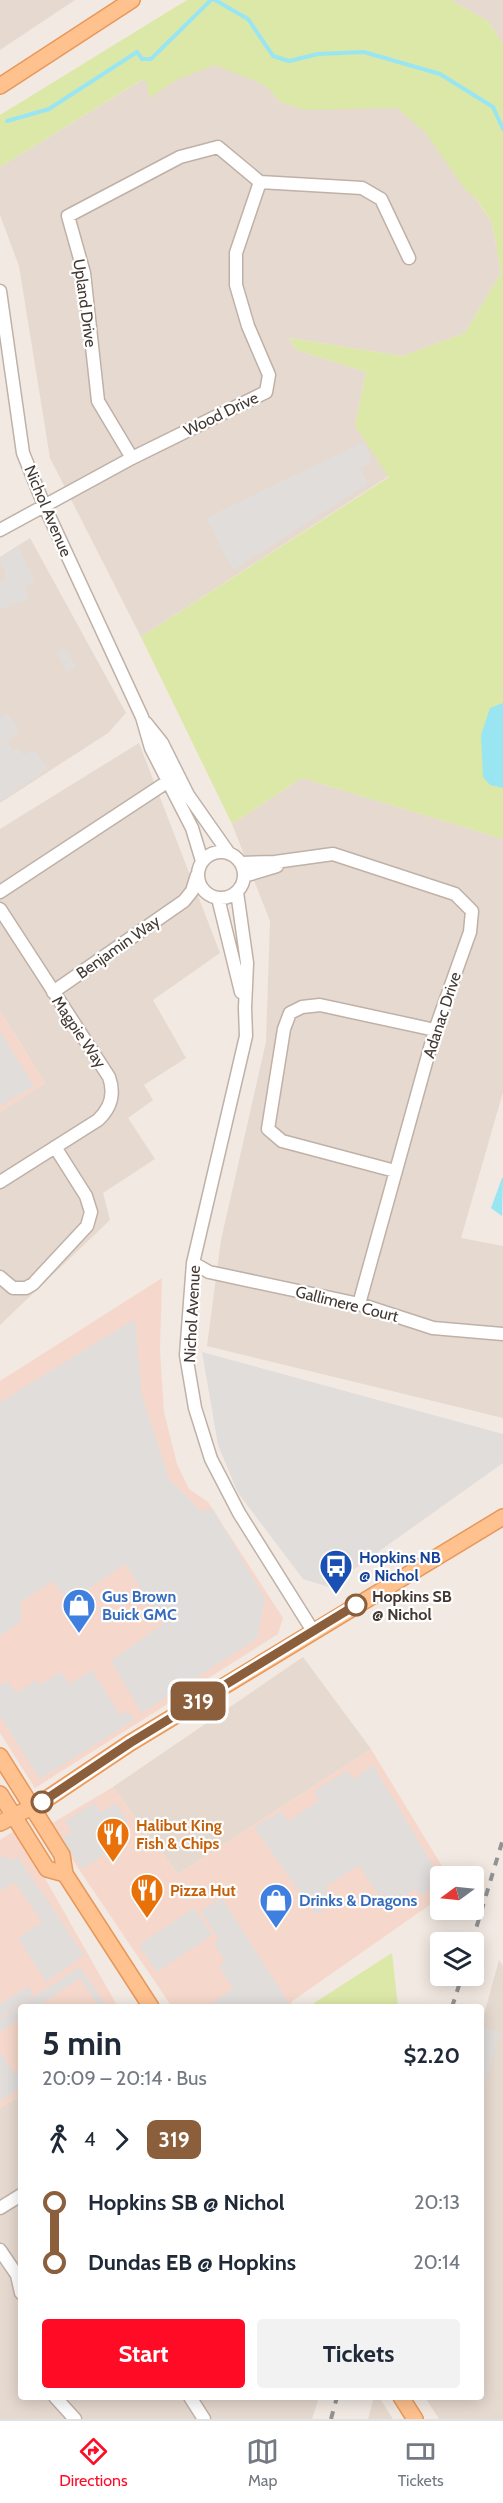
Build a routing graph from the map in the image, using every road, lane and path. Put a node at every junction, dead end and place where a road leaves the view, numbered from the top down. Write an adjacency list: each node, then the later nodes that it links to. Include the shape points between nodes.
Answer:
1 (132, 0): 2 (main road)
2 (0, 86)
3 (260, 182): 4 (street, via 362,188 381,198); 6 (street, Wood Drive, via 236,253 236,285 269,375 266,392); 6 (street, Upland Drive, via 218,147 180,157 68,216 84,273 98,401)
4 (410, 258)
5 (0, 291): 7 (street, Nichol Avenue, via 23,453)
6 (132, 458): 7 (street, Wood Drive)
7 (44, 505): 8 (street, Wood Drive); 9 (street, Nichol Avenue)
8 (0, 530)
9 (141, 717): 10 (street, Nichol Avenue); 11 (street, Nichol Avenue, via 162,743 188,795)
10 (167, 782): 13 (street, Nichol Avenue, via 192,828); 17 (street)
11 (228, 852): 13 (street, via 214,853); 14 (street)
12 (294, 858): 14 (street, Adanac Drive); 16 (street, Adanac Drive); 24 (street, Adanac Drive, via 333,854 455,894 472,911 470,932)
13 (202, 861): 15 (street)
14 (241, 863): 16 (street)
15 (197, 875): 19 (street, via 202,889); 20 (street, Benjamin Way)
16 (244, 876): 18 (street)
17 (0, 892)
18 (237, 892): 19 (street); 23 (street, Nichol Avenue, via 247,963)
19 (214, 897): 20 (street, Benjamin Way); 23 (street, Nichol Avenue)
20 (184, 901): 22 (street, Benjamin Way)
21 (0, 909): 22 (street, Magpie Way)
22 (53, 992): 25 (street, Magpie Way, via 109,1077 112,1092 110,1105 102,1116)
23 (245, 1008): 28 (street, Nichol Avenue, via 246,1036)
24 (435, 1030): 26 (street, Adanac Drive); 26 (street, via 320,1005 290,1013 284,1029 268,1129 282,1141)
25 (54, 1147): 27 (street, Magpie Way); 29 (street, via 88,1200 91,1212 87,1226 33,1284 13,1288)
26 (395, 1171): 30 (street, Adanac Drive)
27 (0, 1182)
28 (193, 1263): 30 (street, Gallimere Court, via 209,1272); 33 (street, Nichol Avenue, via 186,1355 195,1408 211,1459 239,1513)
29 (0, 1277)
30 (359, 1304): 31 (street, Gallimere Court, via 433,1328)
31 (503, 1334)
32 (503, 1517): 33 (main road)
33 (313, 1631): 36 (main road)
34 (0, 1756): 36 (main road)
35 (0, 1794): 37 (main road)
36 (32, 1807): 37 (main road); 38 (main road, via 62,1855)
37 (7, 1819): 38 (main road, via 47,1869)
38 (65, 1874): 39 (main road)
39 (149, 2004)
40 (18, 2197): 41 (street)
41 (0, 2208)
42 (0, 2250): 43 (street)
43 (18, 2273)
44 (58, 2400): 47 (street)
45 (192, 2400): 48 (street)
46 (403, 2400): 49 (main road)
47 (75, 2419)
48 (204, 2419)
49 (415, 2419)

